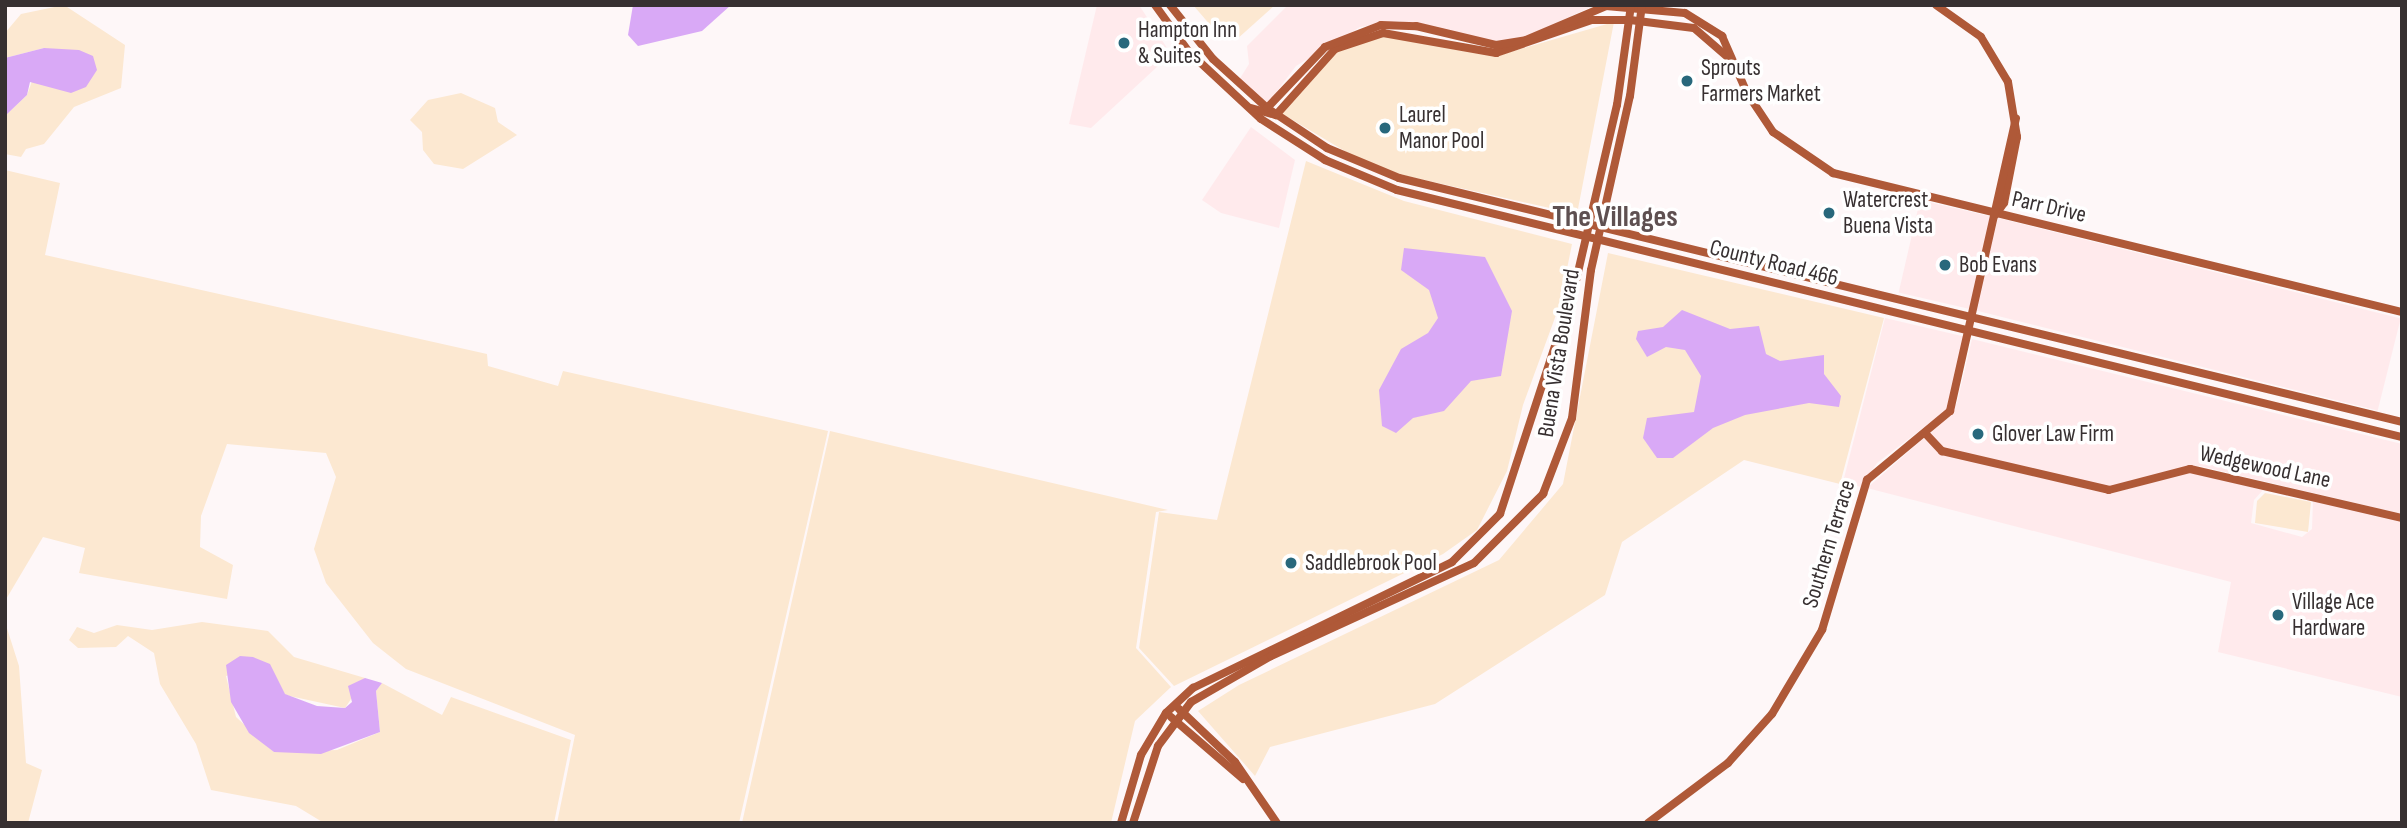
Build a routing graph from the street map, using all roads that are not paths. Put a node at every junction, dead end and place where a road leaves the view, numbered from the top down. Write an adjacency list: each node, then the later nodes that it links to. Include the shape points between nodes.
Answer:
1 (1155, 5): 12 (main road, County Road 466, via 1189,52)
2 (1170, 5): 13 (main road, County Road 466, via 1213,59)
3 (1936, 5): 17 (main road, Southern Terrace, via 1972,29 2000,61 2016,118)
4 (1630, 6): 5 (main road, Parr Drive); 6 (main road, Buena Vista Boulevard); 8 (main road, Parr Drive, via 1598,8)
5 (1642, 6): 7 (main road, Buena Vista Boulevard); 9 (main road, Parr Drive, via 1703,19 1727,42)
6 (1630, 20): 7 (main road, Parr Drive); 8 (main road, Parr Drive); 18 (main road, Buena Vista Boulevard)
7 (1641, 20): 9 (main road, Parr Drive, via 1699,30); 19 (main road, Buena Vista Boulevard)
8 (1569, 24): 10 (main road, via 1496,45 1416,26 1381,25 1343,37); 11 (main road, via 1496,53 1383,33 1335,49)
9 (1735, 66): 17 (main road, Parr Drive, via 1773,131 1820,167)
10 (1297, 70): 11 (main road); 13 (main road)
11 (1305, 77): 14 (main road)
12 (1242, 104): 14 (main road); 15 (main road, County Road 466)
13 (1267, 108): 14 (main road, County Road 466)
14 (1276, 115): 16 (main road, County Road 466)
15 (1261, 119): 16 (main road); 20 (main road, County Road 466, via 1363,178)
16 (1302, 132): 18 (main road, County Road 466, via 1399,178)
17 (1996, 214): 22 (main road, Parr Drive); 23 (main road, Southern Terrace)
18 (1590, 225): 19 (main road, County Road 466); 20 (main road, Buena Vista Boulevard)
19 (1600, 227): 21 (main road, Buena Vista Boulevard); 23 (main road, County Road 466)
20 (1587, 236): 21 (main road, County Road 466); 29 (main road, Buena Vista Boulevard, via 1514,482 1483,537 1430,574 1216,672)
21 (1598, 239): 24 (main road, County Road 466); 31 (main road, Buena Vista Boulevard, via 1570,427 1556,471 1533,508 1474,563 1220,682)
22 (2402, 312)
23 (1973, 318): 24 (main road, Southern Terrace); 25 (main road, County Road 466)
24 (1970, 331): 26 (main road, Southern Terrace, via 1954,402); 27 (main road, County Road 466)
25 (2402, 422)
26 (1925, 433): 28 (main road, Wedgewood Lane, via 1942,451 2109,490 2196,469); 37 (main road, Southern Terrace, via 1867,480 1826,620 1778,705 1728,763)
27 (2402, 437)
28 (2402, 518)
29 (1174, 705): 30 (main road, Buena Vista Boulevard); 31 (main road)
30 (1166, 713): 32 (main road); 34 (main road, Buena Vista Boulevard, via 1141,755)
31 (1182, 713): 32 (main road, Buena Vista Boulevard); 33 (main road)
32 (1175, 721): 33 (main road); 35 (main road, Buena Vista Boulevard, via 1147,771)
33 (1232, 764): 36 (main road)
34 (1121, 823)
35 (1133, 823)
36 (1278, 823)
37 (1648, 823)

